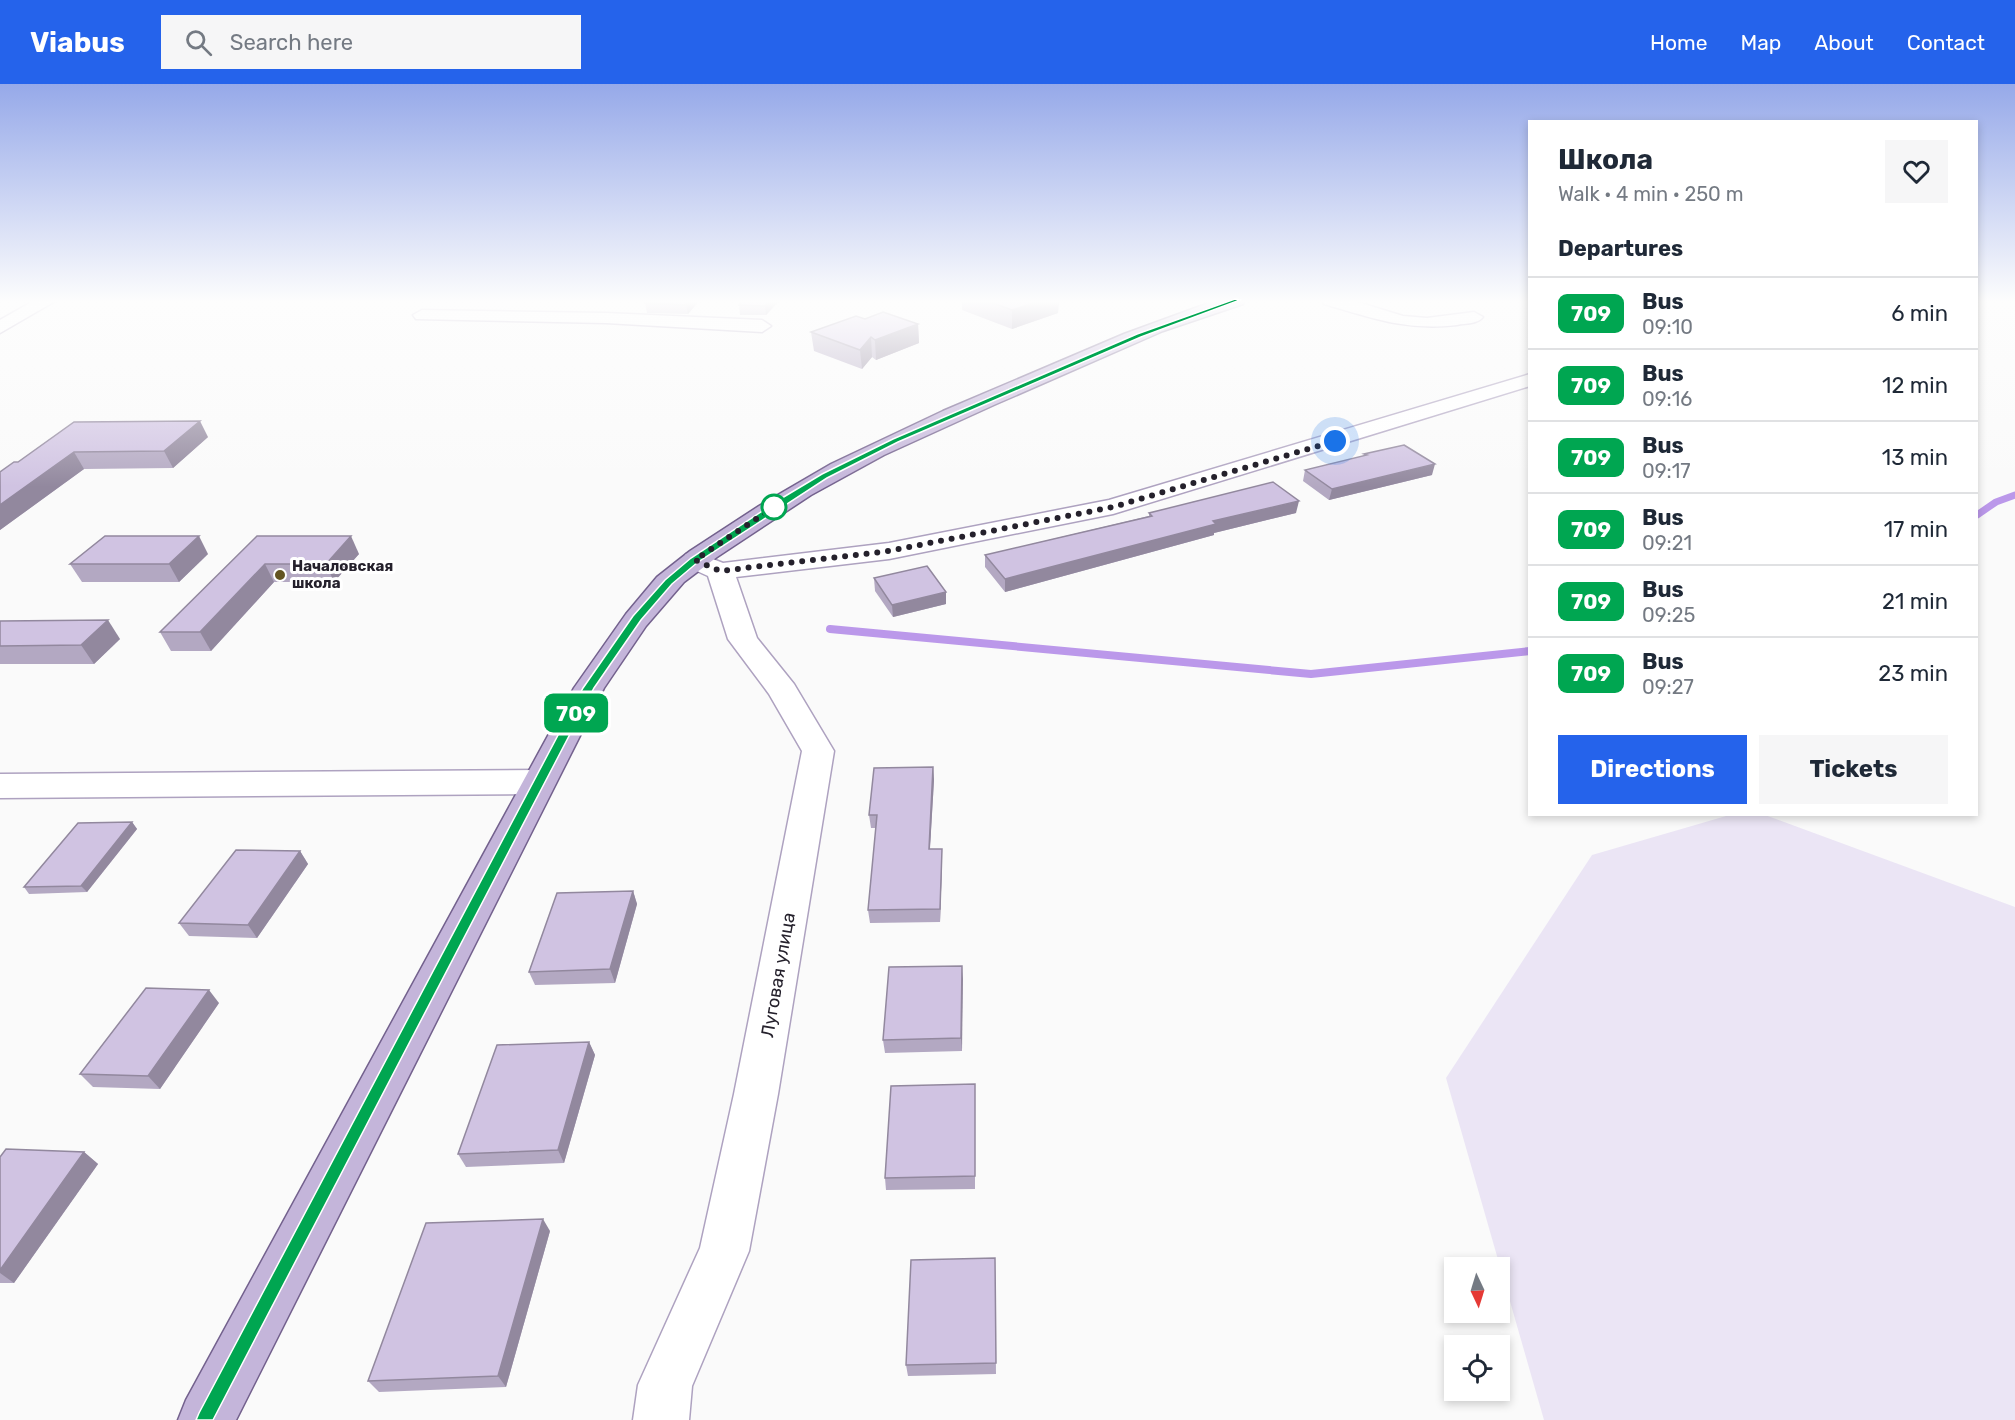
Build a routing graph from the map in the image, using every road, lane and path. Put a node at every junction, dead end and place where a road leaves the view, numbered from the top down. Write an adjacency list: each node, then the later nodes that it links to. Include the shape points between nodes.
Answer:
1 (1078, 362): 3 (main road, via 896,440 805,488)
2 (1528, 381): 3 (street, via 1113,507 889,551)
3 (707, 565): 4 (main road, via 668,582 637,618 589,688); 7 (street, Луговая улица, via 743,639 783,691 818,751 724,1251 664,1385)
4 (539, 782): 5 (street); 6 (main road)
5 (0, 786)
6 (206, 1420)
7 (661, 1420)

